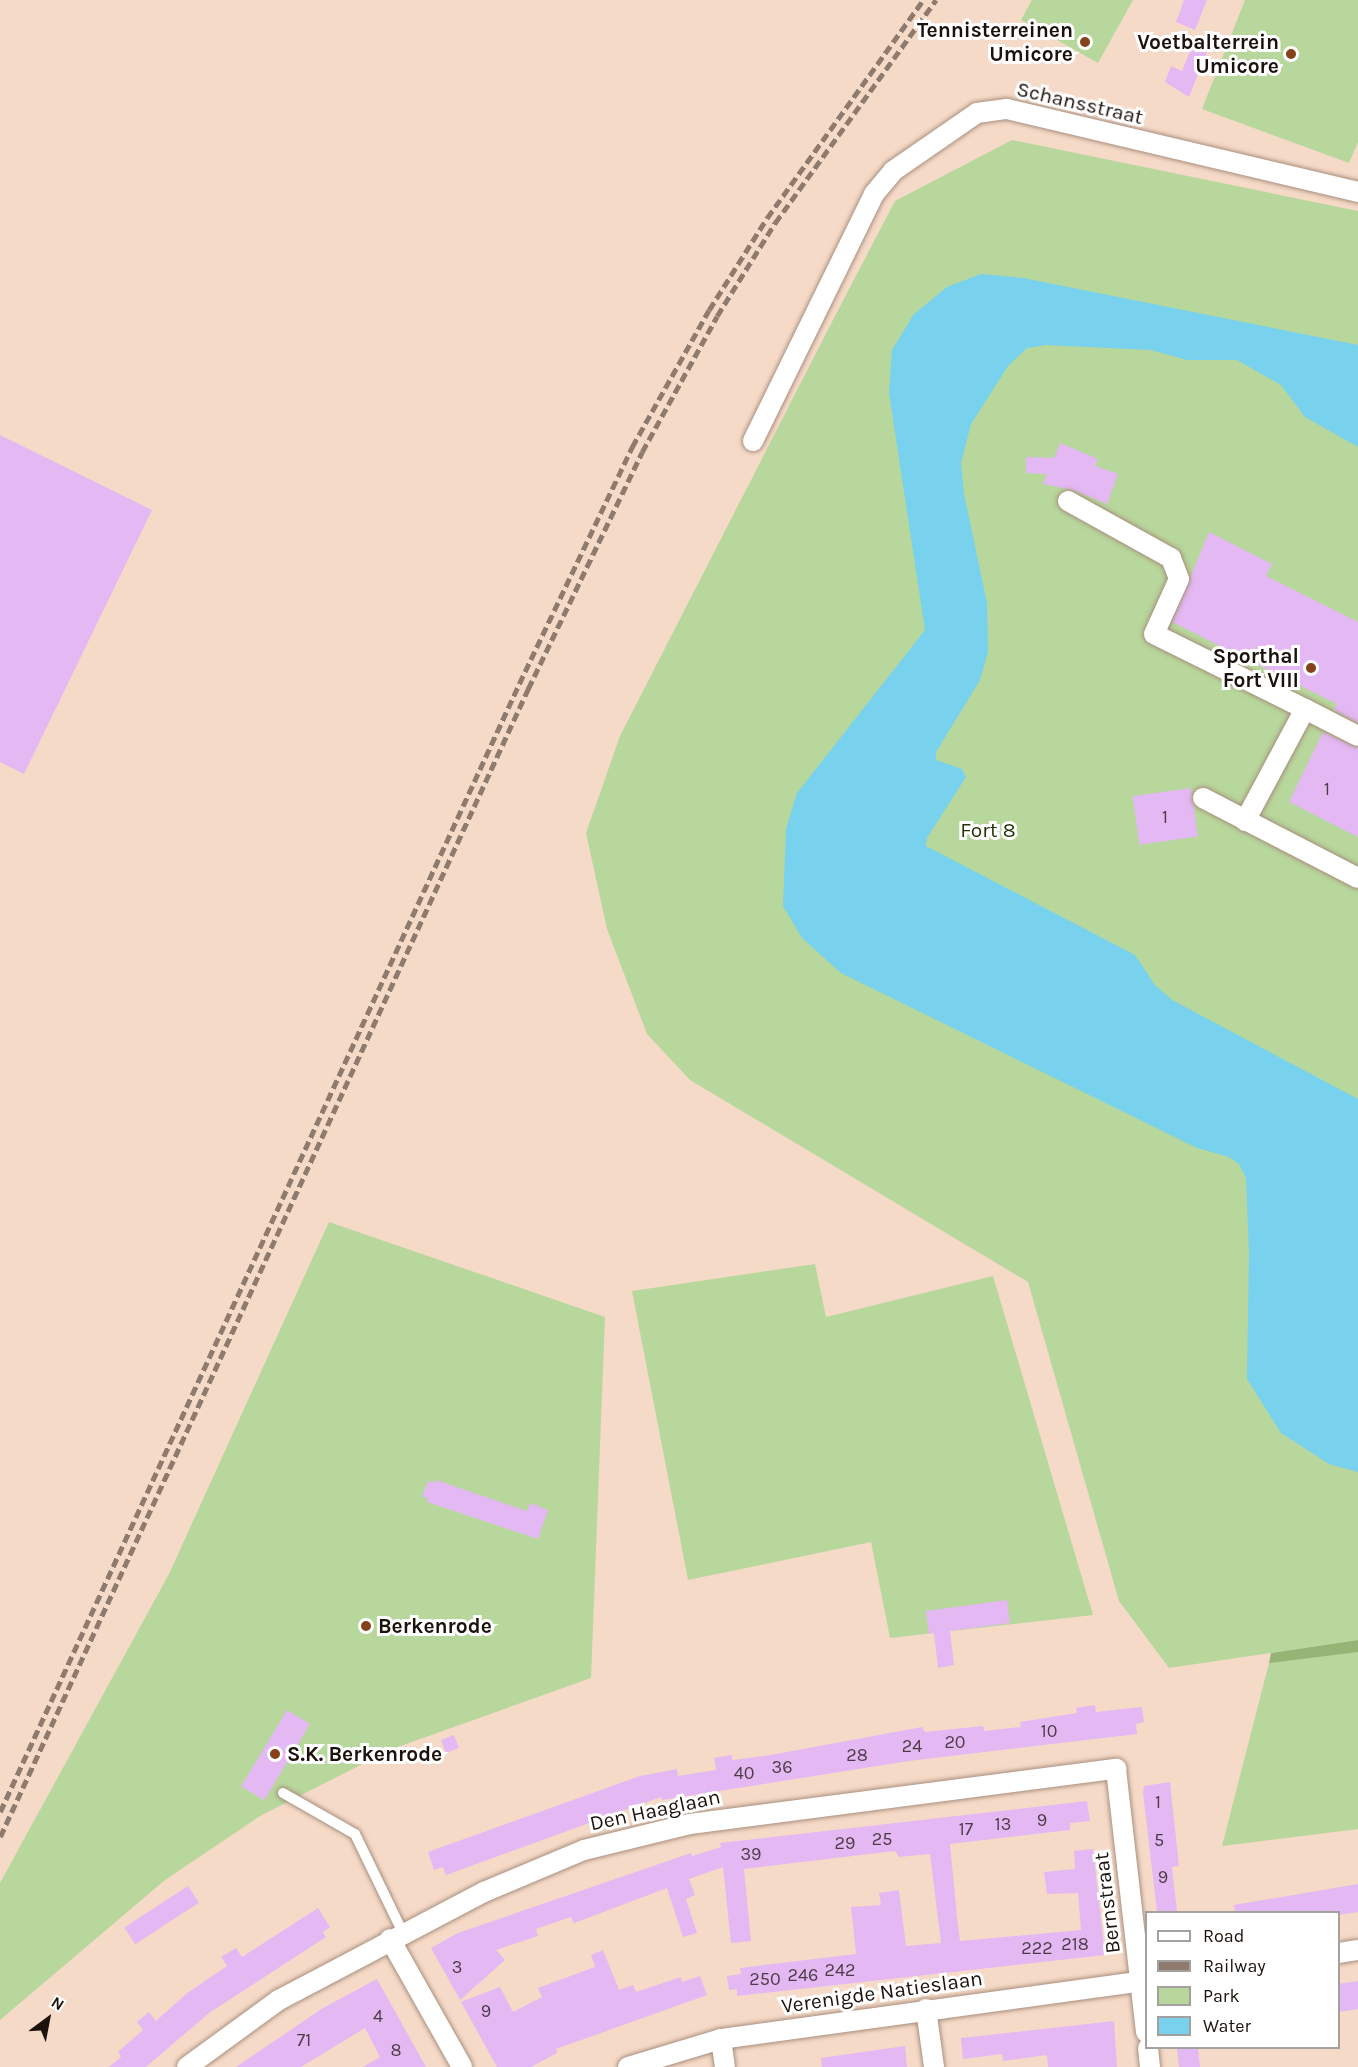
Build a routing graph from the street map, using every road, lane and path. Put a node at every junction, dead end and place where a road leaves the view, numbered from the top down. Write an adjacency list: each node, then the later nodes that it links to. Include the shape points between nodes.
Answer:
1 (1358, 192): 2 (street, Schansstraat, via 1007,109 977,113 893,171 874,194)
2 (753, 441)
3 (1068, 501): 4 (street, via 1170,558 1179,579 1154,634)
4 (1305, 709): 5 (street); 7 (street)
5 (1358, 736)
6 (1203, 798): 7 (street)
7 (1245, 821): 8 (street)
8 (1358, 878)
9 (1116, 1769): 11 (street, Den Haaglaan, via 906,1793 640,1834 584,1850); 14 (street, Bernstraat)
10 (283, 1793): 11 (lane, via 355,1834)
11 (397, 1936): 19 (street, Den Haaglaan, via 279,2000); 20 (street)
12 (1358, 1950): 13 (street)
13 (1340, 1953)
14 (1144, 1981): 15 (street, Bernstraat); 16 (street, Verenigde Natieslaan)
15 (1145, 2006)
16 (927, 2009): 17 (street, Verenigde Natieslaan); 23 (street)
17 (721, 2039): 21 (street, Verenigde Natieslaan); 22 (street)
18 (1148, 2049): 24 (street)
19 (187, 2067)
20 (462, 2067)
21 (628, 2067)
22 (725, 2067)
23 (934, 2067)
24 (1150, 2067)

